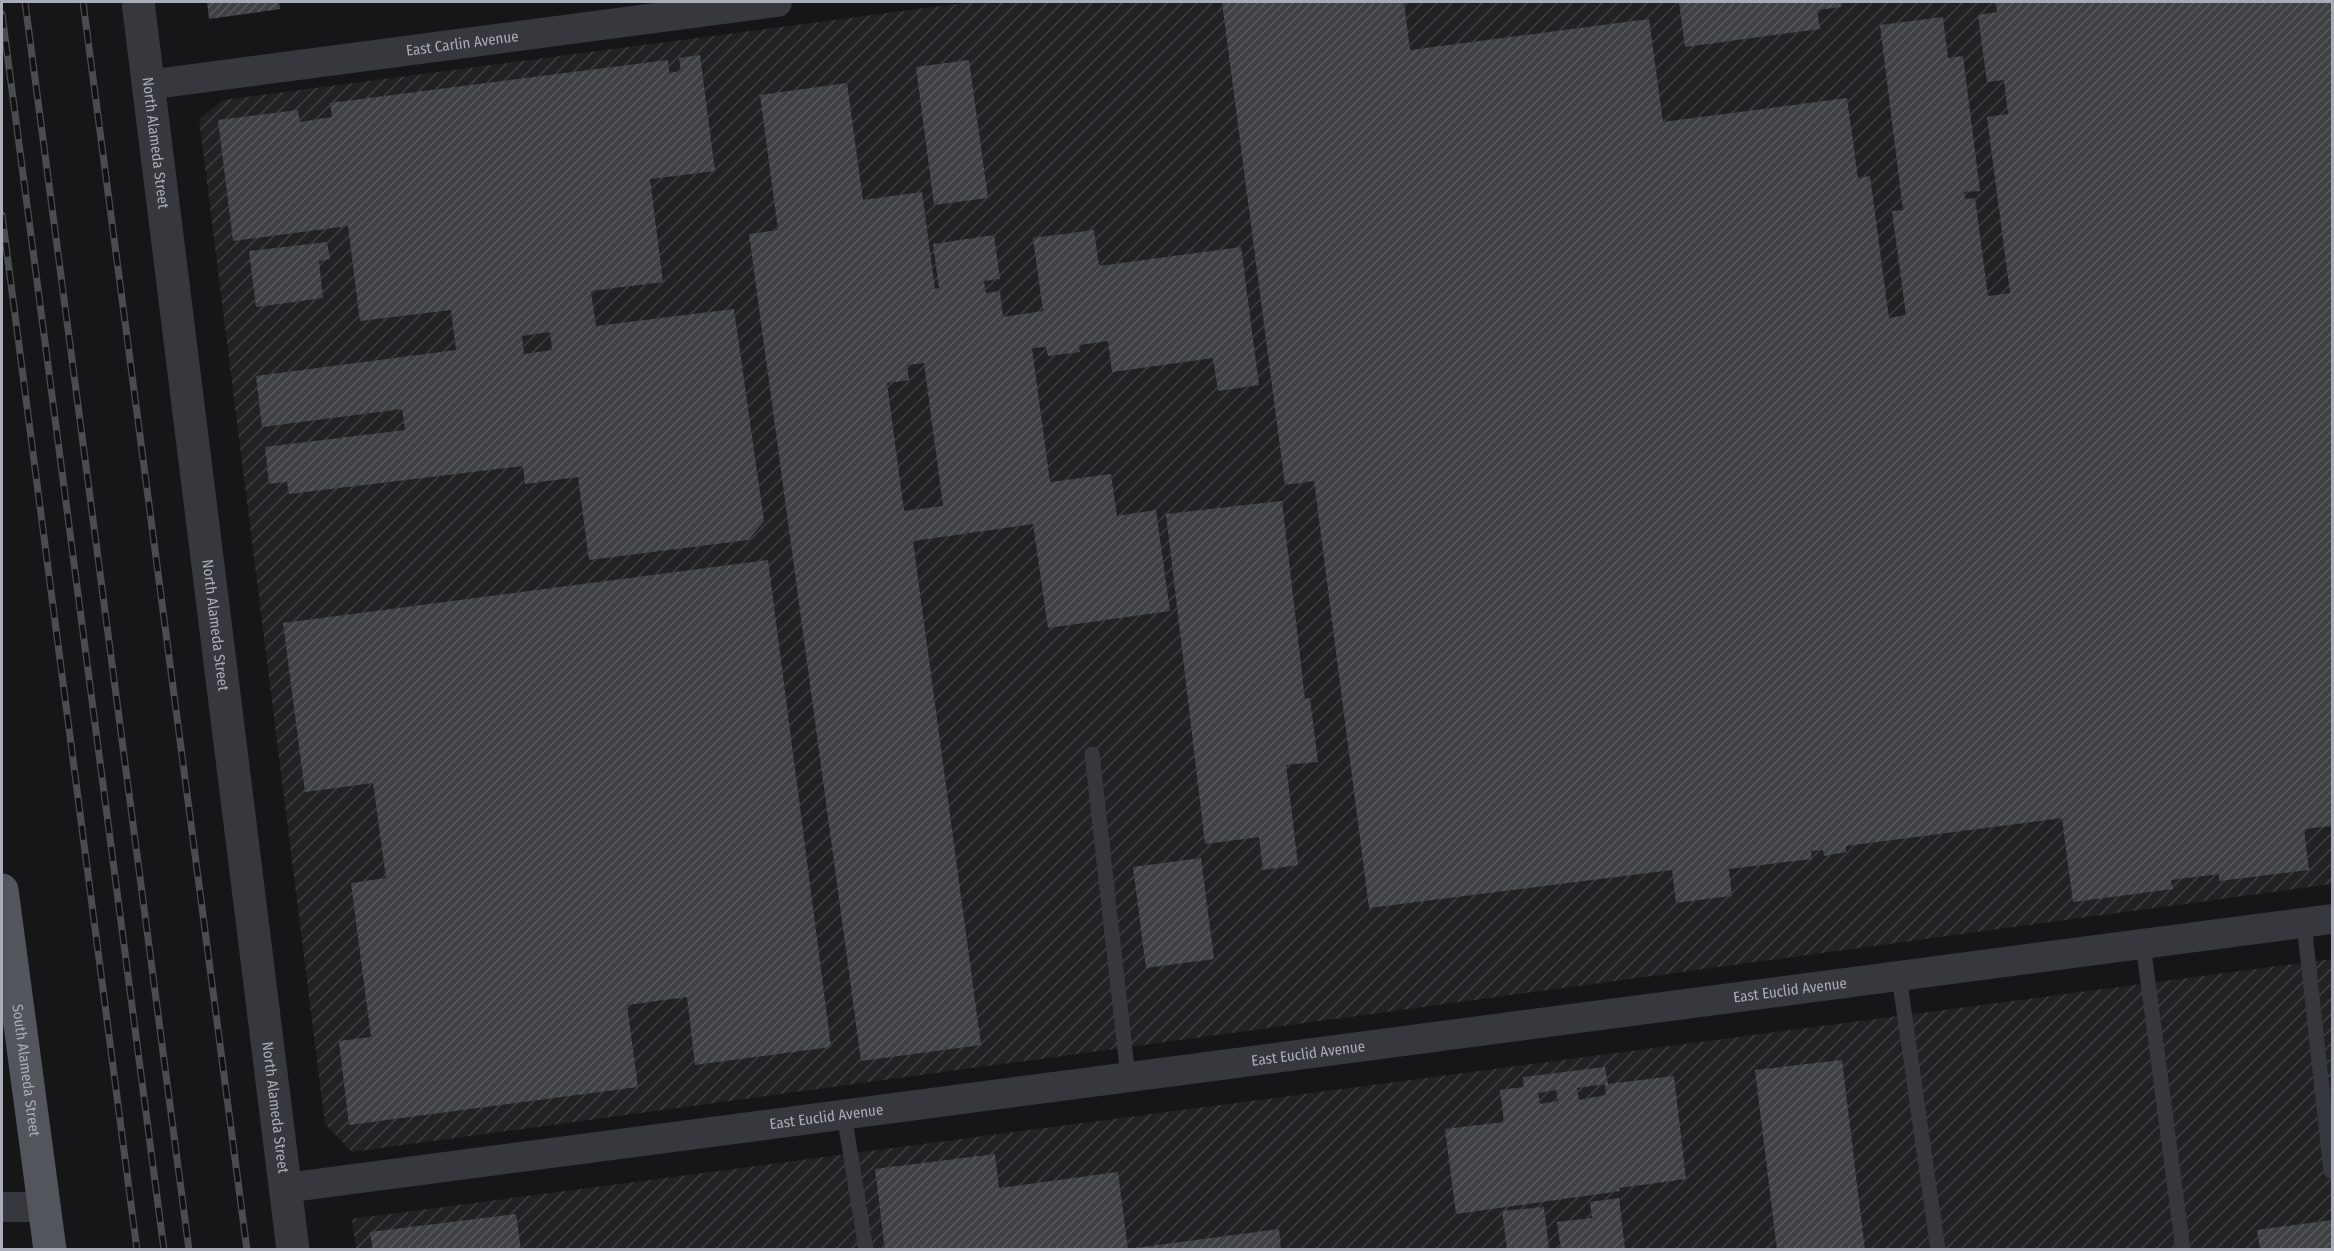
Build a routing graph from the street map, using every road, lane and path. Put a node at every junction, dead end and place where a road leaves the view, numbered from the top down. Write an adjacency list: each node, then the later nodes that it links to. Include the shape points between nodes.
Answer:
1 (138, 2): 4 (street, North Alameda Street)
2 (777, 2): 3 (street, East Carlin Avenue)
3 (702, 7): 4 (street, East Carlin Avenue)
4 (147, 85): 13 (street, North Alameda Street)
5 (1092, 754): 10 (lane)
6 (2, 890): 14 (main road, South Alameda Street)
7 (2318, 921): 8 (street, East Euclid Avenue); 12 (lane)
8 (2143, 944): 9 (street, East Euclid Avenue); 20 (lane)
9 (1899, 976): 10 (street, East Euclid Avenue); 19 (lane)
10 (1128, 1077): 11 (street, East Euclid Avenue)
11 (844, 1114): 13 (street, East Euclid Avenue); 18 (lane)
12 (2331, 1171)
13 (285, 1188): 17 (street, North Alameda Street)
14 (45, 1207): 15 (street); 16 (main road, South Alameda Street)
15 (2, 1208)
16 (50, 1250)
17 (293, 1250)
18 (866, 1250)
19 (1938, 1250)
20 (2183, 1250)

